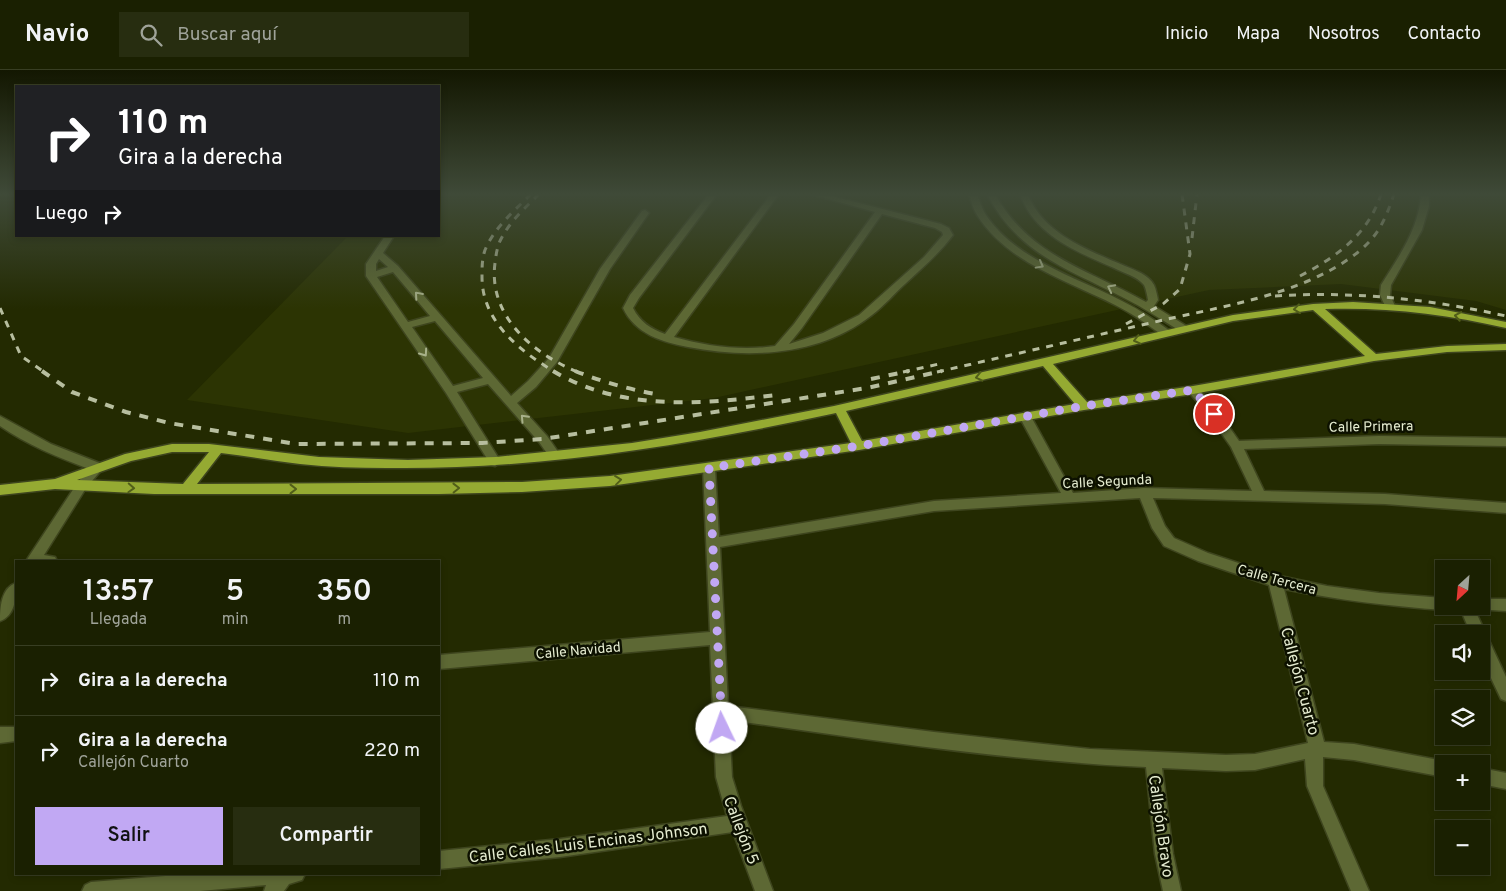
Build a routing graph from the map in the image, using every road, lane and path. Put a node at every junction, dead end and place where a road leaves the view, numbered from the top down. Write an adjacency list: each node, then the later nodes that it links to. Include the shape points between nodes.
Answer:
1 (631, 232): 30 (street, via 605,269 554,360)
2 (684, 232): 22 (street, via 628,308 638,324)
3 (746, 232): 22 (street)
4 (865, 232): 24 (street)
5 (947, 232): 24 (street, via 913,272 864,316 835,332)
6 (996, 232): 21 (street, one-way to 21, via 1027,257 1120,304)
7 (1020, 232): 15 (street, one-way to 7, via 1062,263 1030,243)
8 (1054, 232): 15 (street, via 1139,276 1149,285 1153,300)
9 (1416, 232): 14 (street, via 1386,286 1385,295)
10 (389, 237): 11 (street)
11 (378, 252): 12 (street); 13 (street, via 371,264)
12 (395, 268): 13 (street); 17 (street, one-way to 12)
13 (371, 276): 19 (street)
14 (1390, 306): 16 (main road); 18 (main road, one-way to 14, via 1418,308)
15 (1148, 307): 20 (street)
16 (1316, 307): 20 (main road, one-way to 20, via 1258,314); 25 (main road)
17 (438, 317): 19 (street); 27 (street)
18 (1506, 325)
19 (405, 326): 28 (street, one-way to 28)
20 (1184, 329): 21 (main road)
21 (1166, 333): 26 (main road, one-way to 26)
22 (667, 339): 24 (street, via 736,351)
23 (1506, 347): 25 (main road, via 1447,349)
24 (779, 348)
25 (1374, 358): 29 (main road)
26 (1045, 362): 31 (main road); 32 (main road, one-way to 32)
27 (490, 380): 28 (street); 30 (street)
28 (450, 390): 40 (street)
29 (1193, 390): 31 (main road); 36 (street)
30 (510, 403): 39 (street, one-way to 30)
31 (1084, 406): 33 (main road)
32 (839, 408): 37 (main road); 39 (main road, via 683,438)
33 (1025, 416): 37 (main road); 49 (street)
34 (0, 420): 41 (street, via 51,449)
35 (1506, 442): 36 (street, Calle Primera, via 1380,440)
36 (1236, 445): 48 (street)
37 (859, 446): 42 (main road)
38 (218, 449): 40 (main road, via 328,462); 41 (main road, via 169,448 133,455); 45 (main road)
39 (555, 456): 40 (main road)
40 (495, 462)
41 (98, 467): 43 (main road); 44 (street)
42 (709, 468): 45 (main road, one-way to 42, via 522,487 610,481); 51 (street, Callejón 5)
43 (55, 484): 44 (main road); 46 (main road)
44 (82, 486): 45 (main road, one-way to 45); 52 (street)
45 (186, 489)
46 (0, 490)
47 (1144, 493): 48 (street, Calle Segunda); 49 (street, Calle Segunda); 53 (street, Calle Tercera, via 1159,528 1169,542 1202,557)
48 (1260, 495): 50 (street, Calle Segunda, via 1385,499)
49 (1070, 498): 51 (street, Calle Segunda, via 934,506)
50 (1506, 508)
51 (713, 543): 59 (street, Callejón 5)
52 (34, 560)
53 (1274, 581): 55 (street, Calle Tercera, via 1370,598); 66 (street, Callejón Cuarto)
54 (15, 590): 58 (street)
55 (1435, 603)
56 (1490, 605): 57 (street)
57 (1506, 605)
58 (1, 611)
59 (718, 638): 61 (street, Calle Navidad); 63 (street, Callejón 5)
60 (1490, 659): 62 (street)
61 (440, 662)
62 (1506, 694)
63 (722, 712): 67 (street, via 934,740); 71 (street, Callejón 5, via 724,777)
64 (15, 734): 65 (street)
65 (0, 735)
66 (1318, 749): 67 (street, via 1255,762); 68 (street, via 1354,752); 80 (street, Callejón Cuarto, via 1313,760 1316,786)
67 (1153, 761): 79 (street, Callejón Bravo, via 1164,854)
68 (1435, 767)
69 (1490, 778): 70 (street)
70 (1506, 781)
71 (738, 823): 72 (street, Calle Calles Luis Encinas Johnson, via 560,848); 78 (street, Callejón 5)
72 (440, 860)
73 (264, 875): 75 (street)
74 (289, 875): 77 (street)
75 (212, 877): 76 (street)
76 (97, 891)
77 (273, 891)
78 (764, 891)
79 (1172, 891)
80 (1360, 891)

